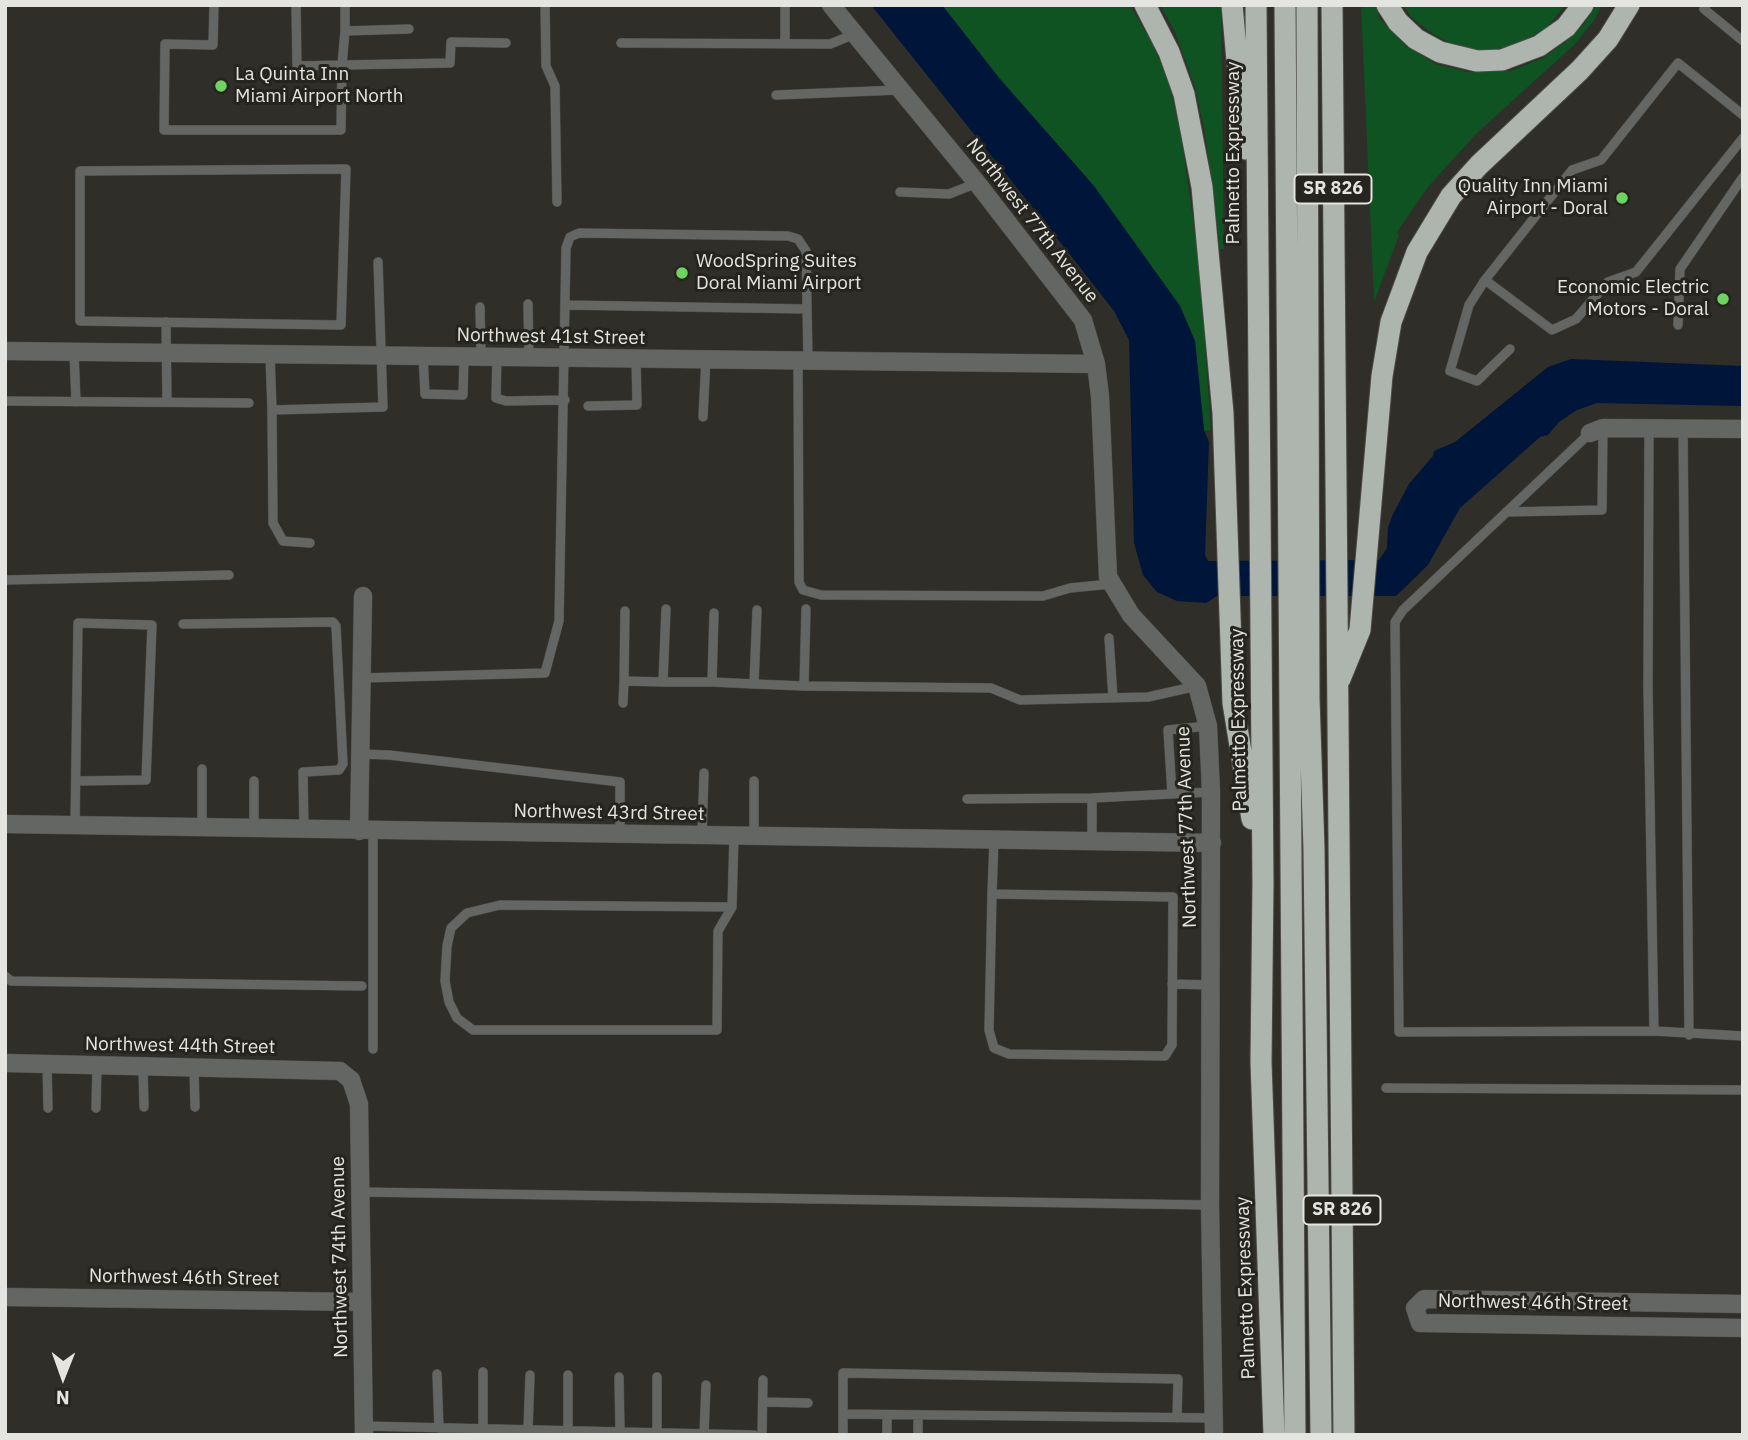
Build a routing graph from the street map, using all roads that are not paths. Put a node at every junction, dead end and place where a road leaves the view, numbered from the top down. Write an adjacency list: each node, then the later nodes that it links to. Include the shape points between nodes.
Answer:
1 (214, 5): 24 (lane, via 213,45 166,44 164,130 341,130)
2 (296, 5): 24 (lane, via 298,66)
3 (345, 5): 18 (lane)
4 (545, 5): 32 (lane, via 546,66 555,86)
5 (785, 5): 23 (lane)
6 (831, 5): 19 (street, Northwest 77th Avenue)
7 (1145, 5): 117 (highway, via 1175,66 1199,166 1223,413 1233,703)
8 (1232, 5): 34 (highway)
9 (1256, 5): 34 (highway, Palmetto Expressway)
10 (1285, 5): 70 (highway)
11 (1307, 5): 70 (highway)
12 (1332, 5): 74 (highway, SR 826, via 1335,550)
13 (1387, 5): 14 (highway, via 1407,31 1428,46 1466,60 1490,61 1521,54 1550,40)
14 (1583, 5)
15 (1629, 5): 90 (highway, via 1608,39 1580,70 1451,196 1417,252 1389,335 1382,376 1360,630)
16 (1706, 5): 20 (lane, via 1704,9)
17 (409, 29): 18 (lane)
18 (345, 32): 24 (lane)
19 (855, 34): 23 (lane, via 830,44); 25 (street, Northwest 77th Avenue)
20 (1743, 41)
21 (506, 43): 24 (lane, via 451,42 450,63)
22 (621, 43): 23 (lane)
23 (785, 44)
24 (342, 65)
25 (901, 90): 26 (lane); 30 (street, Northwest 77th Avenue)
26 (776, 95)
27 (1743, 115): 35 (lane, via 1678,63 1601,160 1572,170)
28 (1741, 145): 35 (lane, via 1636,272 1608,282 1576,319 1552,330)
29 (1743, 177): 41 (lane, via 1680,269)
30 (977, 183): 31 (lane, via 949,194); 55 (street, Northwest 77th Avenue, via 1083,320)
31 (900, 191)
32 (556, 202)
33 (378, 262): 47 (lane)
34 (1258, 268): 117 (highway, Palmetto Expressway)
35 (1485, 280): 42 (lane, via 1468,305 1450,371 1476,381)
36 (528, 304): 50 (lane)
37 (566, 305): 39 (lane); 39 (lane, via 566,248 574,234 788,236 801,242 806,251); 51 (lane)
38 (480, 307): 49 (lane)
39 (807, 309): 54 (lane)
40 (166, 322): 40 (lane, via 341,325 346,169 80,170 80,321); 45 (lane)
41 (1678, 325)
42 (1510, 349)
43 (5, 351): 44 (street, Northwest 41st Street)
44 (74, 352): 45 (street, Northwest 41st Street); 58 (lane)
45 (166, 353): 46 (street, Northwest 41st Street); 59 (lane)
46 (270, 354): 47 (street, Northwest 41st Street); 62 (lane)
47 (381, 356): 48 (street, Northwest 41st Street); 62 (lane, via 383,407)
48 (423, 356): 49 (street, Northwest 41st Street); 49 (lane, via 425,394 463,395)
49 (480, 357): 50 (street, Northwest 41st Street); 56 (lane, via 496,398)
50 (529, 357): 51 (street, Northwest 41st Street)
51 (566, 358): 52 (street, Northwest 41st Street); 56 (lane)
52 (636, 359): 53 (street, Northwest 41st Street); 61 (lane, via 637,405)
53 (706, 359): 54 (street, Northwest 41st Street); 63 (lane)
54 (803, 361): 55 (street, Northwest 41st Street); 73 (lane, via 799,582 803,590 821,595 1043,596)
55 (1096, 364): 73 (street, Northwest 77th Avenue)
56 (565, 400): 83 (lane, via 559,621 545,673)
57 (5, 401): 58 (lane)
58 (76, 402): 59 (lane)
59 (167, 402): 60 (lane)
60 (249, 403)
61 (587, 405)
62 (272, 410): 69 (lane, via 273,523 283,541)
63 (703, 417)
64 (1649, 428): 65 (street); 67 (street); 124 (lane)
65 (1683, 429): 66 (street); 125 (lane)
66 (1743, 429)
67 (1597, 430): 68 (lane); 68 (lane, via 1602,510)
68 (1506, 512): 124 (lane, via 1395,622 1399,1032)
69 (310, 542)
70 (1300, 557): 74 (highway)
71 (229, 575): 72 (lane)
72 (5, 580)
73 (1112, 584): 89 (street, Northwest 77th Avenue, via 1131,615)
74 (1320, 595): 90 (highway, SR 826); 176 (highway); 177 (highway, via 1314,849)
75 (363, 596): 83 (street)
76 (666, 609): 85 (lane)
77 (806, 609): 88 (lane)
78 (757, 610): 87 (lane)
79 (625, 611): 84 (lane)
80 (714, 613): 86 (lane)
81 (183, 624): 108 (lane, via 333,622 337,626 343,764 339,770 303,772)
82 (1109, 638): 91 (lane)
83 (361, 678): 94 (street)
84 (624, 681): 85 (lane); 92 (lane)
85 (663, 682): 86 (lane)
86 (712, 682): 87 (lane)
87 (754, 684): 88 (lane)
88 (803, 686): 91 (lane, via 991,688 1020,700)
89 (1197, 686): 91 (lane, via 1148,697); 93 (street, Northwest 77th Avenue)
90 (1335, 691): 178 (highway, SR 826, via 1340,802)
91 (1113, 698)
92 (623, 702)
93 (1208, 726): 100 (street, Northwest 77th Avenue); 101 (lane, via 1168,730)
94 (360, 754): 109 (street); 110 (lane, via 620,782)
95 (202, 769): 106 (lane)
96 (704, 773): 111 (lane)
97 (76, 781): 97 (lane, via 78,623 152,625 146,780); 105 (lane)
98 (254, 781): 107 (lane)
99 (754, 781): 113 (lane)
100 (1211, 792): 101 (lane); 116 (street, Northwest 77th Avenue)
101 (1172, 794): 102 (lane)
102 (1092, 798): 103 (lane); 115 (lane)
103 (967, 799)
104 (5, 824): 105 (street, Northwest 43rd Street)
105 (75, 825): 106 (street, Northwest 43rd Street)
106 (202, 828): 107 (street, Northwest 43rd Street)
107 (254, 829): 108 (street, Northwest 43rd Street)
108 (304, 829): 109 (street, Northwest 43rd Street)
109 (366, 831): 110 (street, Northwest 43rd Street); 127 (lane)
110 (620, 834): 111 (street, Northwest 43rd Street)
111 (702, 835): 112 (street, Northwest 43rd Street)
112 (734, 836): 113 (street, Northwest 43rd Street); 119 (lane)
113 (754, 836): 114 (street, Northwest 43rd Street)
114 (994, 839): 115 (street, Northwest 43rd Street); 118 (lane)
115 (1092, 841): 116 (street, Northwest 43rd Street)
116 (1212, 843): 122 (street, Northwest 77th Avenue)
117 (1263, 883): 175 (highway, Palmetto Expressway, via 1261,1062)
118 (992, 894): 121 (lane, via 1173,897); 121 (lane, via 989,1030 995,1048 1009,1054 1165,1056 1172,1045)
119 (732, 907): 119 (lane, via 718,931 717,1030 473,1030 457,1018 449,1002 447,946 451,928 467,913 500,905)
120 (5, 976): 123 (lane, via 11,981)
121 (1172, 984): 122 (lane)
122 (1211, 985): 141 (street, Northwest 77th Avenue)
123 (362, 986)
124 (1654, 1031): 125 (lane)
125 (1689, 1035): 126 (lane)
126 (1743, 1036)
127 (373, 1049)
128 (5, 1063): 129 (street, Northwest 44th Street)
129 (47, 1064): 130 (street, Northwest 44th Street); 138 (lane)
130 (97, 1065): 131 (street, Northwest 44th Street); 139 (lane)
131 (143, 1066): 132 (street, Northwest 44th Street); 136 (lane)
132 (194, 1068): 133 (street, Northwest 44th Street, via 340,1071); 137 (lane)
133 (351, 1080): 140 (street, Northwest 74th Avenue, via 359,1104)
134 (1386, 1088): 135 (lane)
135 (1743, 1090)
136 (144, 1107)
137 (195, 1107)
138 (48, 1108)
139 (96, 1108)
140 (360, 1192): 141 (lane); 143 (street, Northwest 74th Avenue)
141 (1210, 1205): 160 (street, Northwest 77th Avenue)
142 (5, 1297): 143 (street, Northwest 46th Street)
143 (362, 1302): 163 (street, Northwest 74th Avenue)
144 (1743, 1304): 145 (street, Northwest 46th Street, via 1424,1299 1415,1308 1420,1322)
145 (1743, 1328)
146 (483, 1373): 162 (lane)
147 (437, 1374): 161 (lane)
148 (530, 1375): 164 (lane)
149 (568, 1375): 166 (lane)
150 (619, 1377): 167 (lane)
151 (657, 1377): 168 (lane)
152 (763, 1380): 154 (lane)
153 (706, 1385): 169 (lane)
154 (762, 1402): 155 (lane); 171 (lane)
155 (808, 1403)
156 (843, 1414): 157 (lane); 159 (lane, via 843,1373 1178,1380); 172 (lane)
157 (887, 1415): 158 (lane); 173 (lane)
158 (918, 1415): 159 (lane); 174 (lane)
159 (1177, 1418): 160 (lane)
160 (1214, 1426)
161 (439, 1428): 163 (lane); 165 (lane)
162 (483, 1429): 164 (lane); 165 (lane)
163 (364, 1430)
164 (523, 1431): 166 (lane)
165 (469, 1432)
166 (568, 1433): 167 (lane)
167 (614, 1433): 168 (lane)
168 (657, 1434): 169 (lane)
169 (704, 1434): 170 (lane)
170 (751, 1435)
171 (762, 1435)
172 (843, 1435)
173 (887, 1435)
174 (918, 1435)
175 (1274, 1435)
176 (1295, 1435)
177 (1321, 1435)
178 (1344, 1435)

